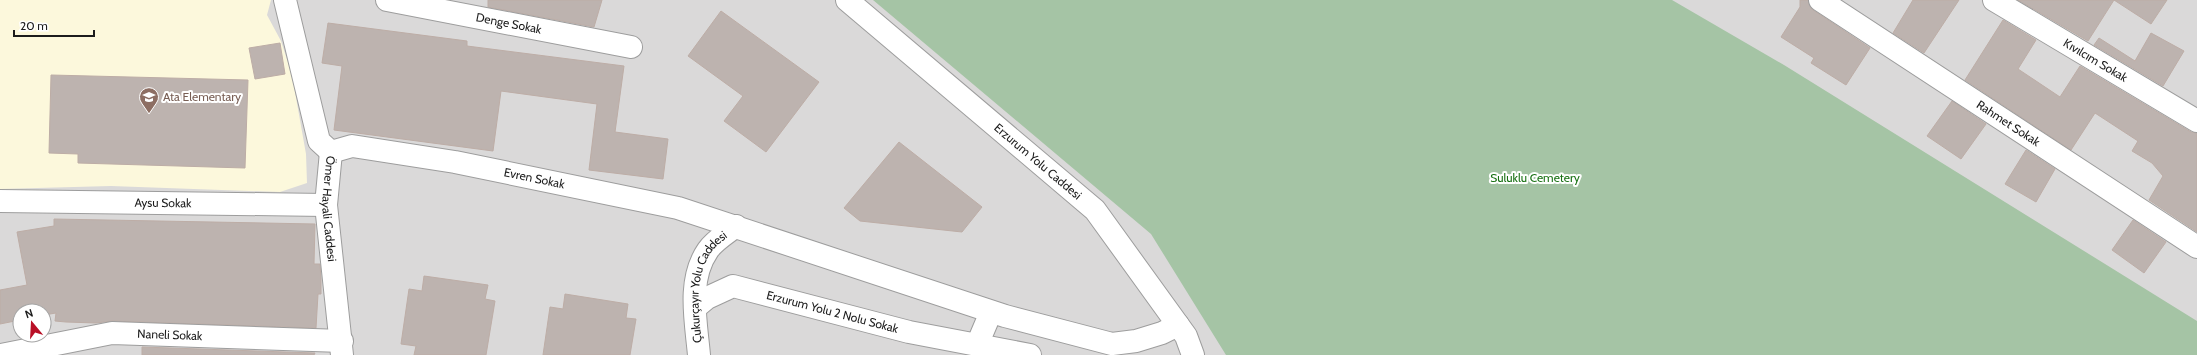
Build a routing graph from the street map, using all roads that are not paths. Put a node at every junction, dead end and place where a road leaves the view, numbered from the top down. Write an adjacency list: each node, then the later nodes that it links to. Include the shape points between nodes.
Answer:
1 (285, 0): 8 (street, Ömer Hayali Caddesi)
2 (387, 0): 6 (street, Denge Sokak)
3 (847, 0): 15 (street, Erzurum Yolu Caddesi, via 1095,210)
4 (1820, 0): 12 (street, Rahmet Sokak)
5 (1994, 0): 7 (street, Kıvılcım Sokak)
6 (631, 47)
7 (2197, 121)
8 (326, 146): 10 (street, Ömer Hayali Caddesi); 11 (street, Evren Sokak, via 352,146 455,162 678,208)
9 (0, 201): 10 (street, Aysu Sokak)
10 (326, 204): 17 (street, Ömer Hayali Caddesi)
11 (736, 226): 13 (street, Çukurçayır Yolu Caddesi, via 708,249 698,268); 14 (street)
12 (2197, 247)
13 (695, 308): 16 (street, Erzurum Yolu 2 Nolu Sokak, via 718,291 733,286 908,332); 19 (street, Çukurçayır Yolu Caddesi)
14 (991, 312): 15 (street, via 1112,344 1162,333); 16 (street)
15 (1178, 325): 21 (street, Erzurum Yolu Caddesi, via 1186,336)
16 (977, 345): 20 (street, Erzurum Yolu 2 Nolu Sokak)
17 (342, 348): 18 (street, Naneli Sokak, via 112,333)
18 (1, 355)
19 (699, 355)
20 (1030, 355)
21 (1193, 355)

